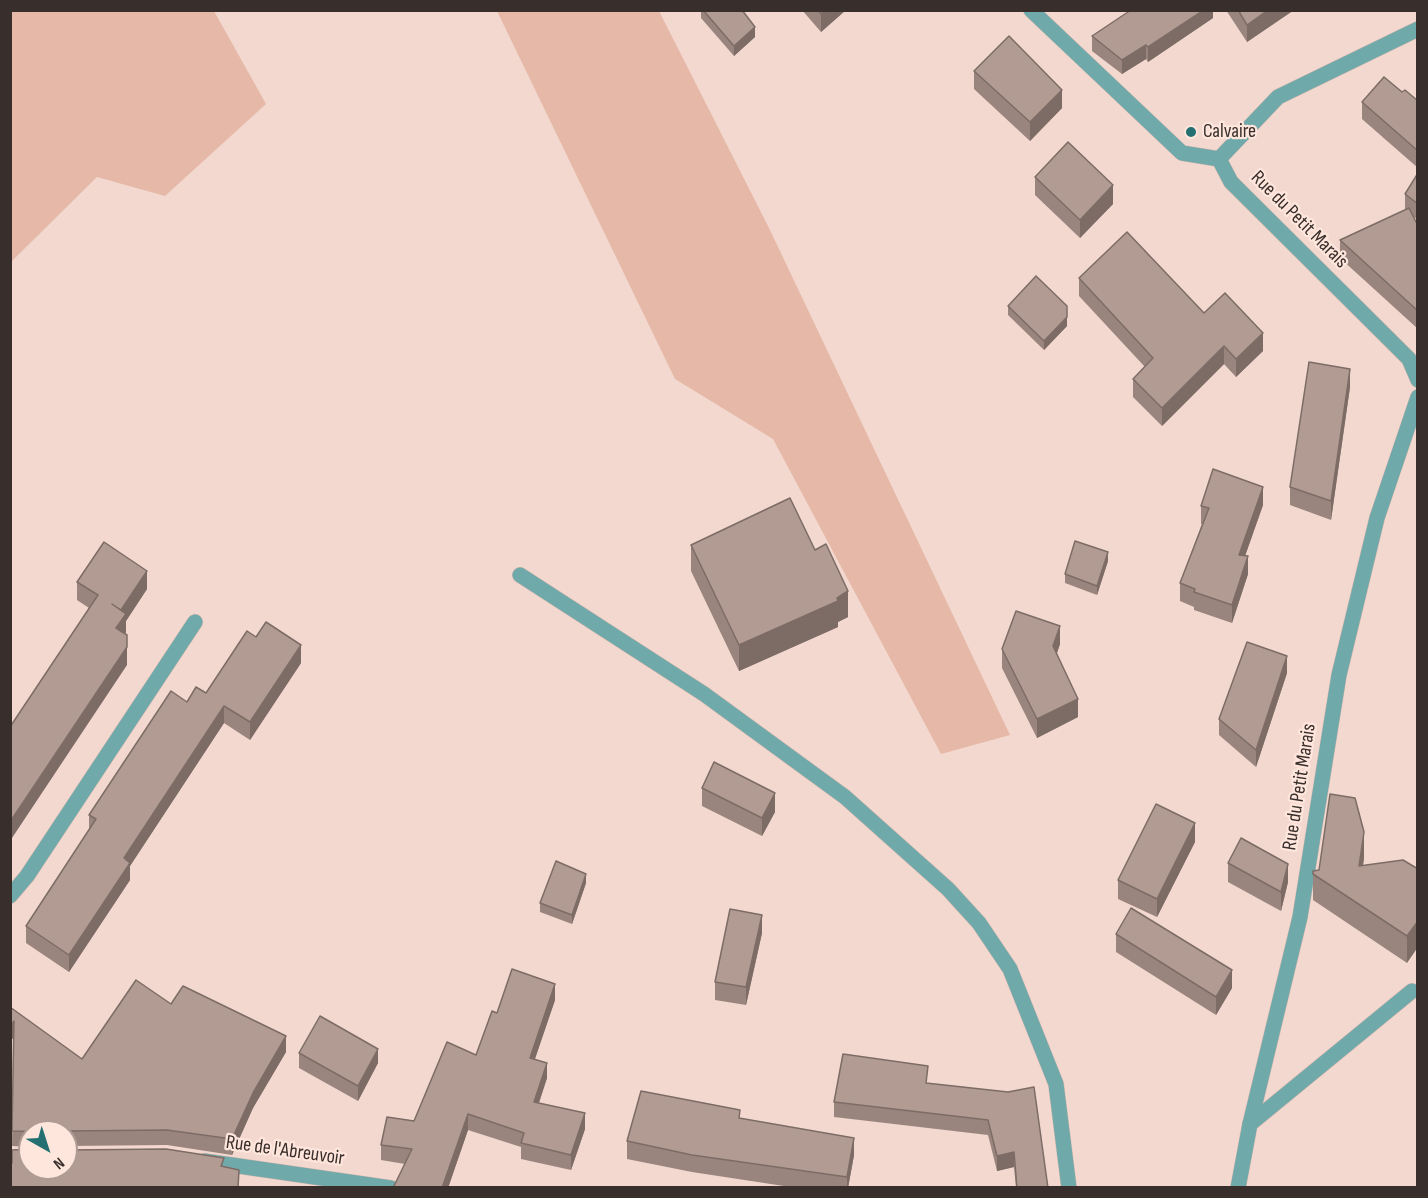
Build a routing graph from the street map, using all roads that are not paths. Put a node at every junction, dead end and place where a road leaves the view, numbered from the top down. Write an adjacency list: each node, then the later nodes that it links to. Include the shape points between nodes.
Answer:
1 (1031, 10): 3 (street, via 1182,153)
2 (1418, 29): 3 (street, via 1278,97)
3 (1219, 159): 4 (street, Rue du Petit Marais, via 1231,182 1408,359)
4 (1418, 380)
5 (1418, 397): 10 (street, Rue du Petit Marais, via 1377,518 1339,675 1300,917)
6 (520, 575): 13 (street, via 704,694 845,797 948,889 979,923 1010,969 1056,1084)
7 (195, 622): 8 (street)
8 (10, 896)
9 (1412, 991): 10 (street)
10 (1250, 1124): 14 (street, Rue du Petit Marais)
11 (190, 1159): 12 (street, Rue de l'Abreuvoir)
12 (391, 1188)
13 (1069, 1188)
14 (1238, 1188)

